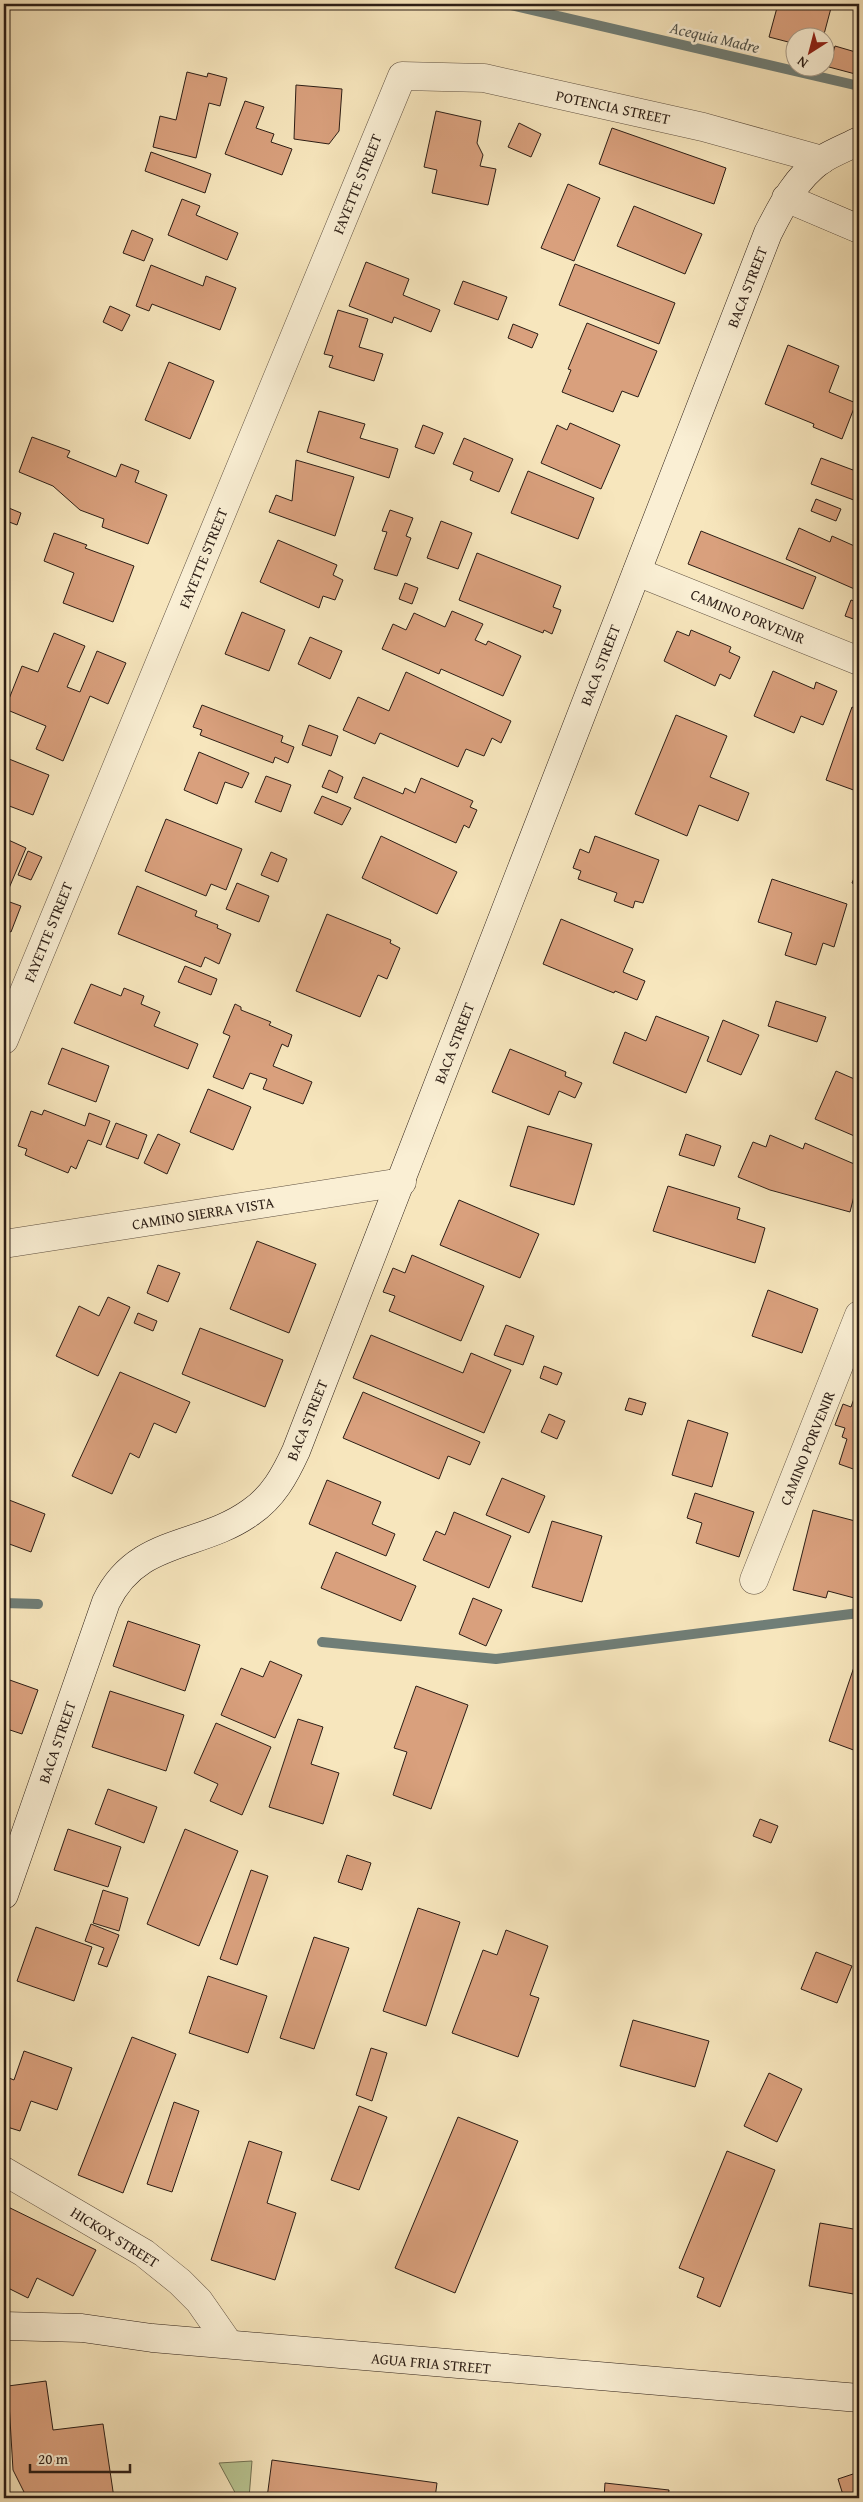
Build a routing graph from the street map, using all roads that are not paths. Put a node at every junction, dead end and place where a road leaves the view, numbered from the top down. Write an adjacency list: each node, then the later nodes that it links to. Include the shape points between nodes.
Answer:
1 (402, 76): 3 (street, POTENCIA STREET, via 484,78 703,127); 8 (street, FAYETTE STREET)
2 (858, 141): 3 (street, BACA STREET)
3 (822, 160): 4 (street, BACA STREET)
4 (786, 198): 5 (street); 6 (street, BACA STREET, via 768,233)
5 (859, 229)
6 (637, 572): 7 (street, CAMINO PORVENIR); 9 (street, BACA STREET)
7 (859, 661)
8 (4, 1040)
9 (402, 1182): 10 (street, CAMINO SIERRA VISTA); 13 (street, BACA STREET, via 296,1451 272,1494 252,1512 223,1529 165,1548 137,1562 115,1584)
10 (4, 1244)
11 (859, 1315): 12 (street, CAMINO PORVENIR)
12 (754, 1580)
13 (4, 1895)
14 (4, 2171): 16 (street, HICKOX STREET, via 144,2252 199,2301)
15 (4, 2326): 16 (street, AGUA FRIA STREET, via 82,2328)
16 (229, 2344): 17 (street, AGUA FRIA STREET)
17 (859, 2398)

